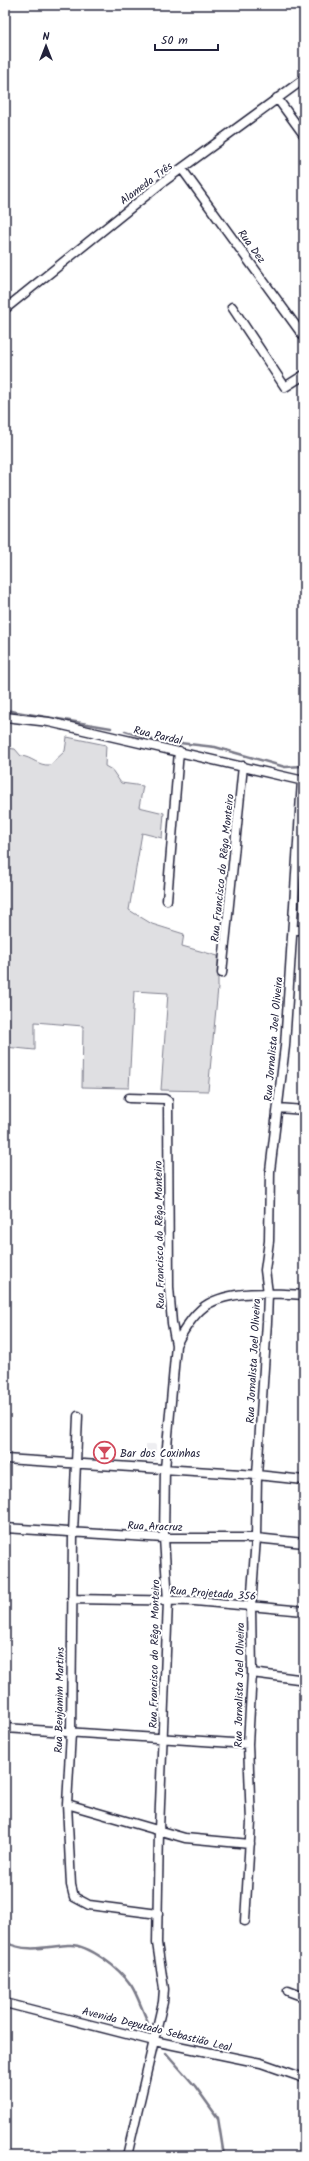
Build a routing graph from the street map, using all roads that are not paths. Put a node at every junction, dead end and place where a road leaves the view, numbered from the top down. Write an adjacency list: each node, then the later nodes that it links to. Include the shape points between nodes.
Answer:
1 (304, 79): 2 (street, Alameda Três)
2 (277, 98): 3 (street); 4 (street, Alameda Três)
3 (304, 135)
4 (182, 169): 6 (street, Alameda Três); 7 (street, Rua Dez)
5 (232, 307): 8 (street, via 285,387)
6 (5, 309)
7 (304, 337)
8 (304, 376)
9 (5, 717): 10 (street, Rua Pardal, via 49,722)
10 (179, 751): 11 (street, Rua Pardal); 13 (street)
11 (244, 766): 12 (street, Rua Pardal); 16 (street, Rua Francisco do Rêgo Monteiro)
12 (303, 781): 14 (street, Rua Jornalista Joel Oliveira)
13 (167, 900)
14 (294, 930): 15 (street); 18 (street, Rua Jornalista Joel Oliveira)
15 (304, 930)
16 (222, 973)
17 (129, 1098): 22 (street, Rua Francisco do Rêgo Monteiro, via 168,1100 169,1287)
18 (278, 1108): 19 (street); 20 (street, Rua Jornalista Joel Oliveira, via 270,1171 269,1241 265,1270)
19 (304, 1110)
20 (268, 1293): 21 (street); 22 (street, via 222,1298 205,1306 181,1334); 27 (street, Rua Jornalista Joel Oliveira)
21 (304, 1295)
22 (176, 1345): 26 (street, Rua Francisco do Rêgo Monteiro)
23 (78, 1416): 25 (street, Rua Benjamim Martins)
24 (5, 1459): 25 (street)
25 (77, 1464): 26 (street); 30 (street, Rua Benjamim Martins)
26 (165, 1469): 27 (street); 31 (street, Rua Francisco do Rêgo Monteiro)
27 (257, 1474): 28 (street); 32 (street, Rua Jornalista Joel Oliveira)
28 (304, 1480)
29 (5, 1528): 30 (street, Rua Aracruz)
30 (73, 1534): 31 (street, Rua Aracruz); 34 (street, Rua Benjamim Martins)
31 (164, 1538): 32 (street, Rua Aracruz); 35 (street, Rua Francisco do Rêgo Monteiro)
32 (256, 1538): 33 (street, Rua Aracruz); 36 (street, Rua Jornalista Joel Oliveira)
33 (304, 1543)
34 (72, 1599): 35 (street, Rua Projetada 356); 41 (street, Rua Benjamim Martins)
35 (168, 1601): 36 (street, Rua Projetada 356); 42 (street, Rua Francisco do Rêgo Monteiro)
36 (251, 1606): 37 (street, Rua Projetada 356); 38 (street, Rua Jornalista Joel Oliveira)
37 (304, 1610)
38 (252, 1673): 39 (street); 43 (street, Rua Jornalista Joel Oliveira)
39 (298, 1679)
40 (5, 1728): 41 (street)
41 (71, 1734): 42 (street); 44 (street, Rua Benjamim Martins)
42 (164, 1739): 43 (street); 45 (street, Rua Francisco do Rêgo Monteiro)
43 (248, 1744): 46 (street, Rua Jornalista Joel Oliveira)
44 (67, 1804): 45 (street); 47 (street, Rua Benjamim Martins, via 68,1862 74,1897 89,1905)
45 (158, 1830): 46 (street, via 185,1838); 47 (street, Rua Francisco do Rêgo Monteiro)
46 (250, 1844): 48 (street, Rua Jornalista Joel Oliveira)
47 (158, 1914): 52 (street, Rua Francisco do Rêgo Monteiro, via 157,1943 164,1988)
48 (245, 1921)
49 (288, 1991): 50 (street)
50 (304, 1997)
51 (5, 2003): 52 (street, Avenida Deputado Sebastião Leal)
52 (154, 2040): 53 (street, Avenida Deputado Sebastião Leal, via 261,2063); 54 (street, Rua Francisco do Rêgo Monteiro)
53 (304, 2078)
54 (127, 2156)

